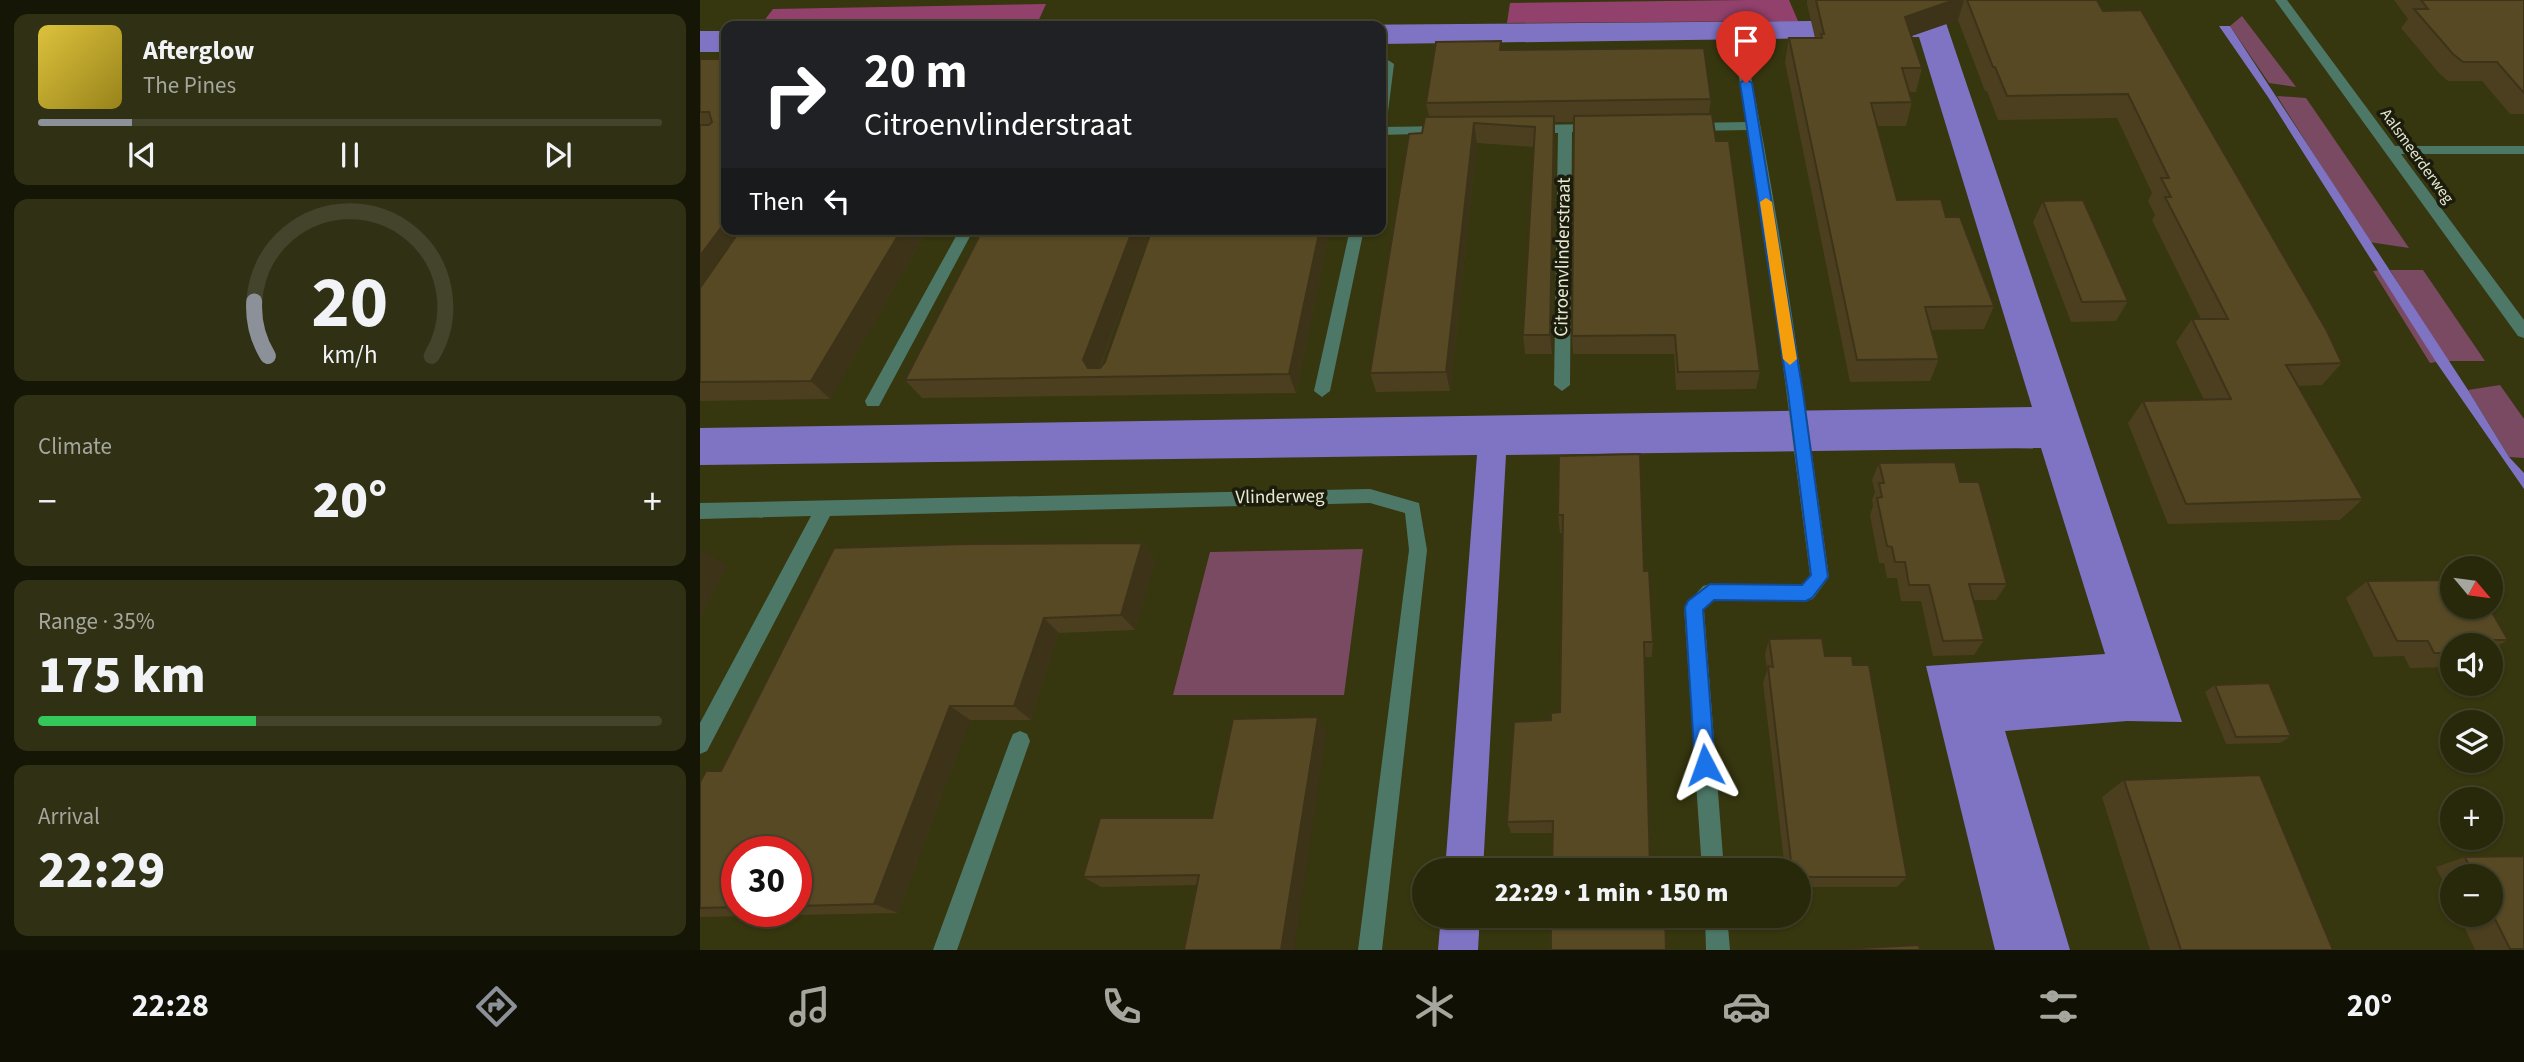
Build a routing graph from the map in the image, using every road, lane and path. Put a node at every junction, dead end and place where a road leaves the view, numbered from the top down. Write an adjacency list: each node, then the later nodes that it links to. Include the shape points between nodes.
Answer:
1 (2281, 0): 12 (street, Aalsmeerderweg)
2 (1742, 61): 5 (street)
3 (1388, 64): 4 (street)
4 (1386, 78)
5 (1755, 126): 6 (street); 24 (street, via 1820,577 1806,593 1710,592 1694,607)
6 (1673, 127)
7 (1565, 128): 8 (street); 9 (street); 17 (street, Citroenvlinderstraat)
8 (1605, 128)
9 (1512, 129)
10 (1460, 130): 11 (street)
11 (1386, 131)
12 (2391, 150): 13 (street); 16 (street, Aalsmeerderweg)
13 (2524, 150)
14 (964, 235): 19 (street)
15 (1356, 235): 18 (street)
16 (2524, 332)
17 (1562, 385)
18 (1322, 391)
19 (873, 401)
20 (825, 508): 21 (street, Vlinderweg); 23 (street); 27 (street, Vlinderweg, via 1370,496 1413,508 1418,550)
21 (700, 511)
22 (1020, 741): 26 (street)
23 (700, 744)
24 (1712, 858)
25 (1717, 928): 28 (street)
26 (945, 950)
27 (1370, 950)
28 (1718, 950)

